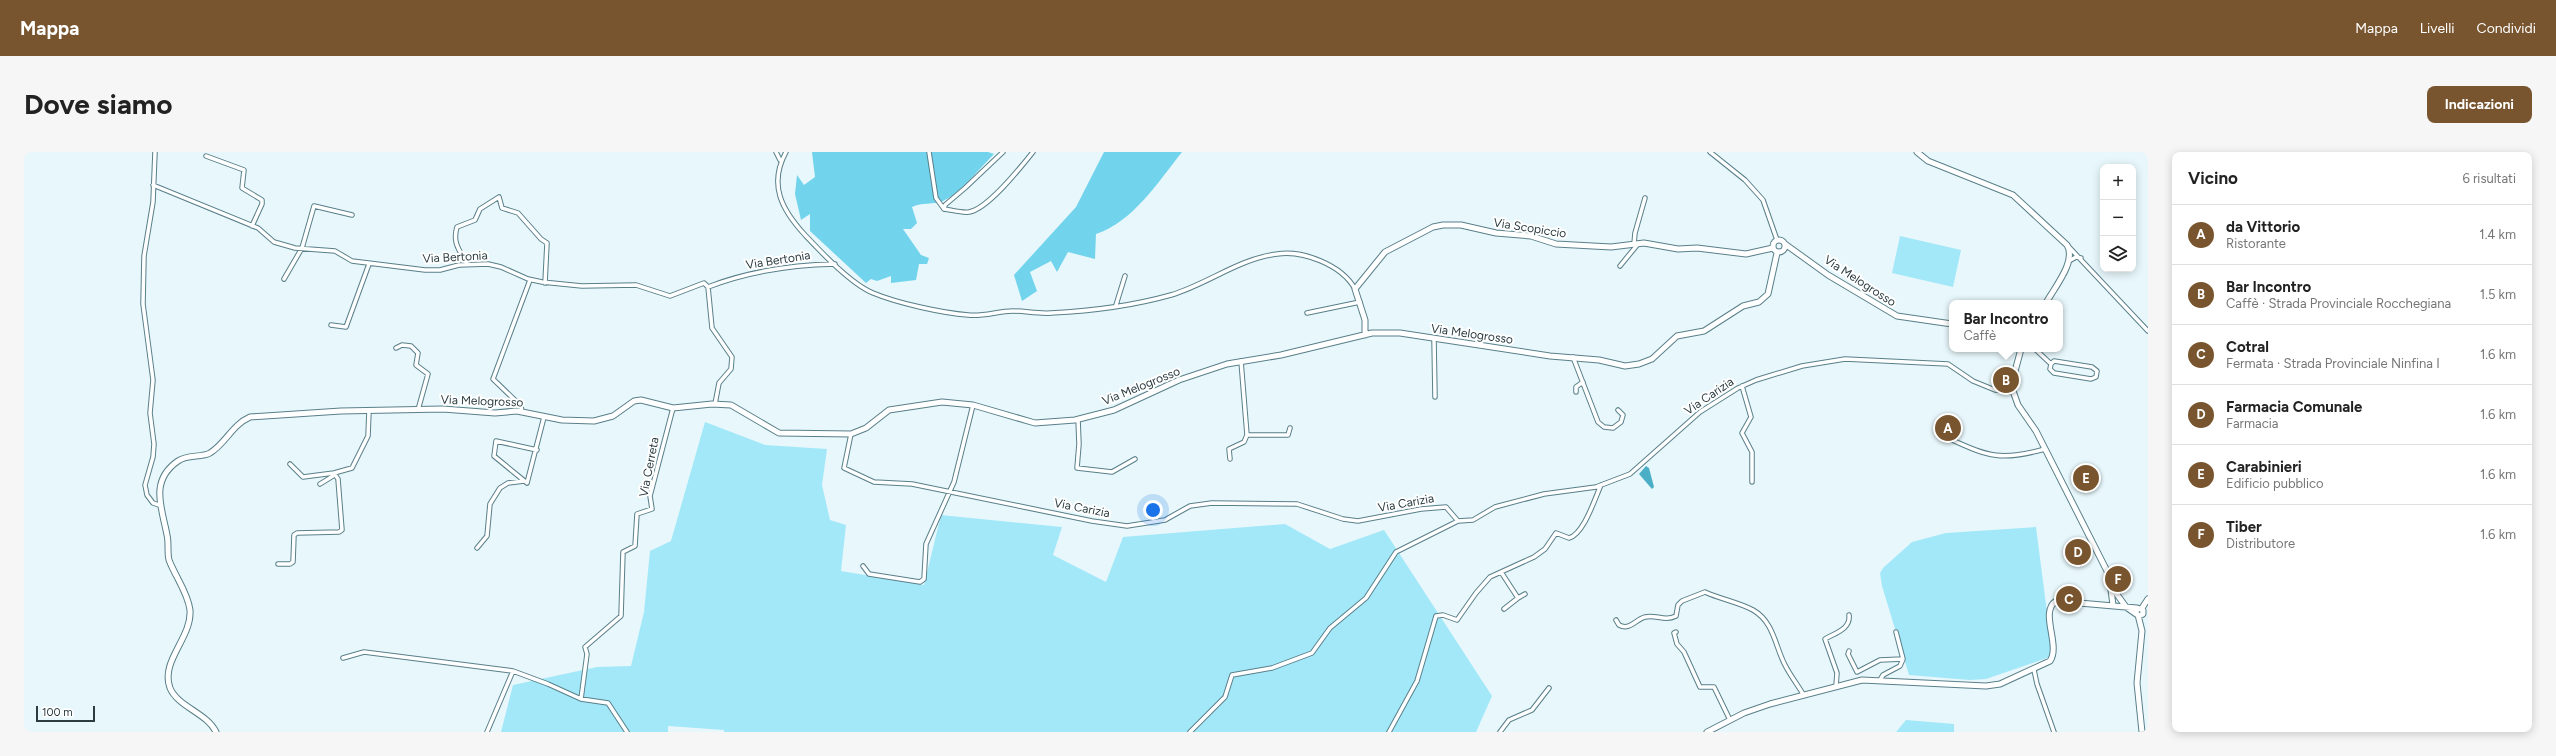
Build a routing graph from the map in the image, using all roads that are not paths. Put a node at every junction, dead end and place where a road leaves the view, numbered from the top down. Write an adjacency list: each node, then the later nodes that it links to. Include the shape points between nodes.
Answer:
1 (154, 152): 11 (street)
2 (776, 152): 10 (street)
3 (786, 152): 10 (street)
4 (929, 152): 13 (street, via 936,198)
5 (1003, 152): 13 (street, via 945,205)
6 (1033, 152): 13 (street, via 980,207 970,212)
7 (1710, 152): 16 (street, via 1745,180 1763,200)
8 (1918, 152): 19 (street, via 1928,161 2013,196)
9 (206, 156): 15 (street, via 244,170 242,188 262,200)
10 (780, 160): 28 (street, via 778,189 782,204 800,230)
11 (154, 185): 15 (street, Via Bertonia); 80 (street, via 144,256 143,304 153,380 150,413 154,444 145,485 147,495 153,503)
12 (1645, 198): 17 (street, via 1635,233)
13 (944, 209)
14 (352, 215): 20 (street, via 314,206)
15 (252, 226): 20 (street, Via Bertonia, via 274,242)
16 (1777, 240): 18 (street, Via Melogrosso); 21 (street, Via Melogrosso)
17 (1636, 244): 21 (street, Via Scopiccio, via 1746,254); 29 (street); 35 (street, Via Scopiccio, via 1611,247 1556,244 1531,236 1496,233 1461,225 1443,225 1433,227 1384,252)
18 (1785, 244): 21 (street, via 1784,250); 40 (street, Via Melogrosso, via 1828,275 1897,316)
19 (2067, 245): 22 (street); 23 (street)
20 (302, 248): 26 (street, Via Bertonia, via 335,251 352,261); 31 (street)
21 (1775, 250): 48 (street, Via Melogrosso, via 1768,294 1759,302 1743,306 1704,331 1677,336 1652,359 1625,366)
22 (2071, 254): 23 (street); 25 (street)
23 (2078, 254): 24 (street)
24 (2082, 259): 25 (street, via 2077,257); 42 (street)
25 (2069, 261): 36 (street)
26 (369, 264): 27 (street, Via Bertonia, via 425,270 440,270); 41 (street, via 346,327)
27 (467, 264): 32 (street, Via Bertonia, via 501,267); 33 (street, via 455,243 457,227 475,220 480,209 499,197 502,208 518,213 541,239 547,242)
28 (835, 264): 34 (street, Via Bertonia, via 807,264 764,271); 38 (street, via 860,286 874,293 908,304 969,315 1012,311 1051,313)
29 (1620, 266)
30 (1125, 276): 38 (street)
31 (284, 279)
32 (530, 280): 33 (street, Via Bertonia); 62 (street, via 492,379 521,406)
33 (544, 283): 34 (street, Via Bertonia, via 582,286 636,285 670,296 704,283)
34 (708, 287): 56 (street, via 712,328 732,357 731,369 719,383)
35 (1355, 289): 37 (street); 38 (street, via 1342,274 1328,264 1294,253 1278,254 1242,262 1171,295 1128,305)
36 (2048, 300)
37 (1360, 302): 39 (street); 43 (street, via 1366,320)
38 (1116, 305)
39 (1307, 313)
40 (1949, 324)
41 (331, 325)
42 (2148, 331)
43 (1365, 335): 44 (street, Via Melogrosso, via 1386,333); 49 (street, Via Melogrosso, via 1281,355)
44 (1434, 338): 48 (street, Via Melogrosso, via 1550,356); 55 (street)
45 (396, 348): 59 (street, via 402,345 411,346 418,354 416,365 428,374)
46 (2022, 352): 53 (street, via 2014,375)
47 (2037, 352): 50 (street)
48 (1574, 357): 51 (street)
49 (1242, 361): 64 (street, Via Melogrosso, via 1179,380 1114,410); 67 (street)
50 (2051, 364): 50 (street, via 2050,369 2054,373 2091,379 2096,377 2097,371 2092,367 2054,361)
51 (1583, 382): 54 (street, via 1576,387); 60 (street, via 1597,410 1598,422 1604,427 1613,428 1620,422 1623,415)
52 (1742, 386): 53 (street, Via Carizia, via 1802,366 1846,359 1948,364 1984,386 1995,390); 76 (street, via 1751,417 1742,433 1752,452); 78 (street, Via Carizia, via 1700,412 1630,474)
53 (2013, 391): 69 (street)
54 (1576, 392)
55 (1435, 397)
56 (715, 404): 58 (street, Via Melogrosso); 66 (street, Via Melogrosso, via 738,408 757,422 779,433)
57 (973, 405): 64 (street, Via Melogrosso, via 1034,423); 66 (street, Via Melogrosso, via 942,402 889,410 866,428); 79 (street)
58 (673, 408): 63 (street, Via Melogrosso, via 641,400 634,401 613,416 594,421); 108 (street, Via Cerreta, via 650,496 652,509 637,514 635,546 623,552 620,616 585,647 587,654)
59 (418, 410): 61 (street, Via Melogrosso); 62 (street, Via Melogrosso)
60 (1618, 410)
61 (369, 411): 74 (street, via 368,436 352,468); 80 (street, Via Melogrosso, via 250,417 241,421 209,454 193,455 178,460 165,475 160,488)
62 (522, 412): 63 (street, Via Melogrosso)
63 (544, 417): 70 (street)
64 (1078, 419): 71 (street, via 1077,468 1112,472)
65 (1290, 428): 67 (street, via 1288,435)
66 (852, 434): 79 (street, Via Carizia, via 844,468 874,482 912,484)
67 (1247, 435): 72 (street, via 1244,442 1229,449)
68 (1950, 439): 69 (street, via 1985,455 1998,457 2011,457)
69 (2045, 449): 87 (street, via 2109,576)
70 (537, 450): 75 (street, via 527,483); 75 (street, via 496,441 494,456)
71 (1134, 459)
72 (1230, 459)
73 (290, 464): 74 (street, via 303,477)
74 (334, 473): 77 (street); 83 (street, via 338,479 342,530 297,533 294,535 293,562)
75 (524, 481): 82 (street, via 508,483 500,488 490,504 487,536)
76 (1752, 482)
77 (320, 484)
78 (1601, 485): 81 (street, Via Carizia, via 1583,491 1544,494 1495,507 1473,520); 85 (street, via 1587,518 1576,535 1570,538 1556,533 1545,549 1534,557)
79 (950, 492): 81 (street, Via Carizia, via 1127,526 1165,520 1190,506 1212,503 1297,504 1343,519 1358,521 1421,508 1446,507); 84 (street, via 926,544 924,579 920,582 870,574)
80 (159, 505): 110 (street, Via Melogrosso, via 168,536 169,558 190,610 188,628 170,666 168,681 172,690)
81 (1458, 521): 113 (street, via 1396,552 1366,598 1330,628 1312,653 1272,668 1232,675 1225,697)
82 (476, 548)
83 (278, 564)
84 (862, 566)
85 (1501, 572): 88 (street); 114 (street, via 1490,577 1457,620 1436,616 1417,681)
86 (1525, 594): 88 (street)
87 (2113, 594): 90 (street); 91 (street); 92 (street)
88 (1518, 598): 93 (street)
89 (2148, 599): 94 (street)
90 (2104, 604): 91 (street); 102 (street, via 2061,600 2054,602 2050,615 2053,656 2049,663)
91 (2113, 605): 92 (street)
92 (2126, 607): 94 (street)
93 (1504, 609)
94 (2141, 611): 118 (street, via 2138,683)
95 (1849, 615): 105 (street, via 1850,621 1846,628 1824,639 1837,673)
96 (1616, 620): 107 (street, via 1624,627 1638,623 1647,616 1670,619 1676,616 1678,605 1682,601 1705,592 1754,610 1772,630 1784,664)
97 (1676, 632): 109 (street, via 1674,633 1677,644 1684,652 1700,687 1714,687)
98 (1896, 632): 101 (street)
99 (1849, 651): 101 (street, via 1848,654 1857,672 1880,660)
100 (343, 658): 103 (street, via 364,652)
101 (1903, 659): 104 (street, via 1900,666 1883,675)
102 (2034, 670): 104 (street, via 2000,684 1980,687); 117 (street)
103 (513, 671): 108 (street); 111 (street)
104 (1880, 680): 105 (street, via 1862,680)
105 (1836, 686): 107 (street)
106 (1549, 688): 115 (street, via 1532,710 1508,720)
107 (1803, 694): 109 (street)
108 (581, 699): 112 (street, via 608,703)
109 (1730, 720): 116 (street)
110 (216, 732)
111 (487, 732)
112 (627, 732)
113 (1190, 732)
114 (1389, 732)
115 (1500, 732)
116 (1707, 732)
117 (2054, 732)
118 (2142, 732)

